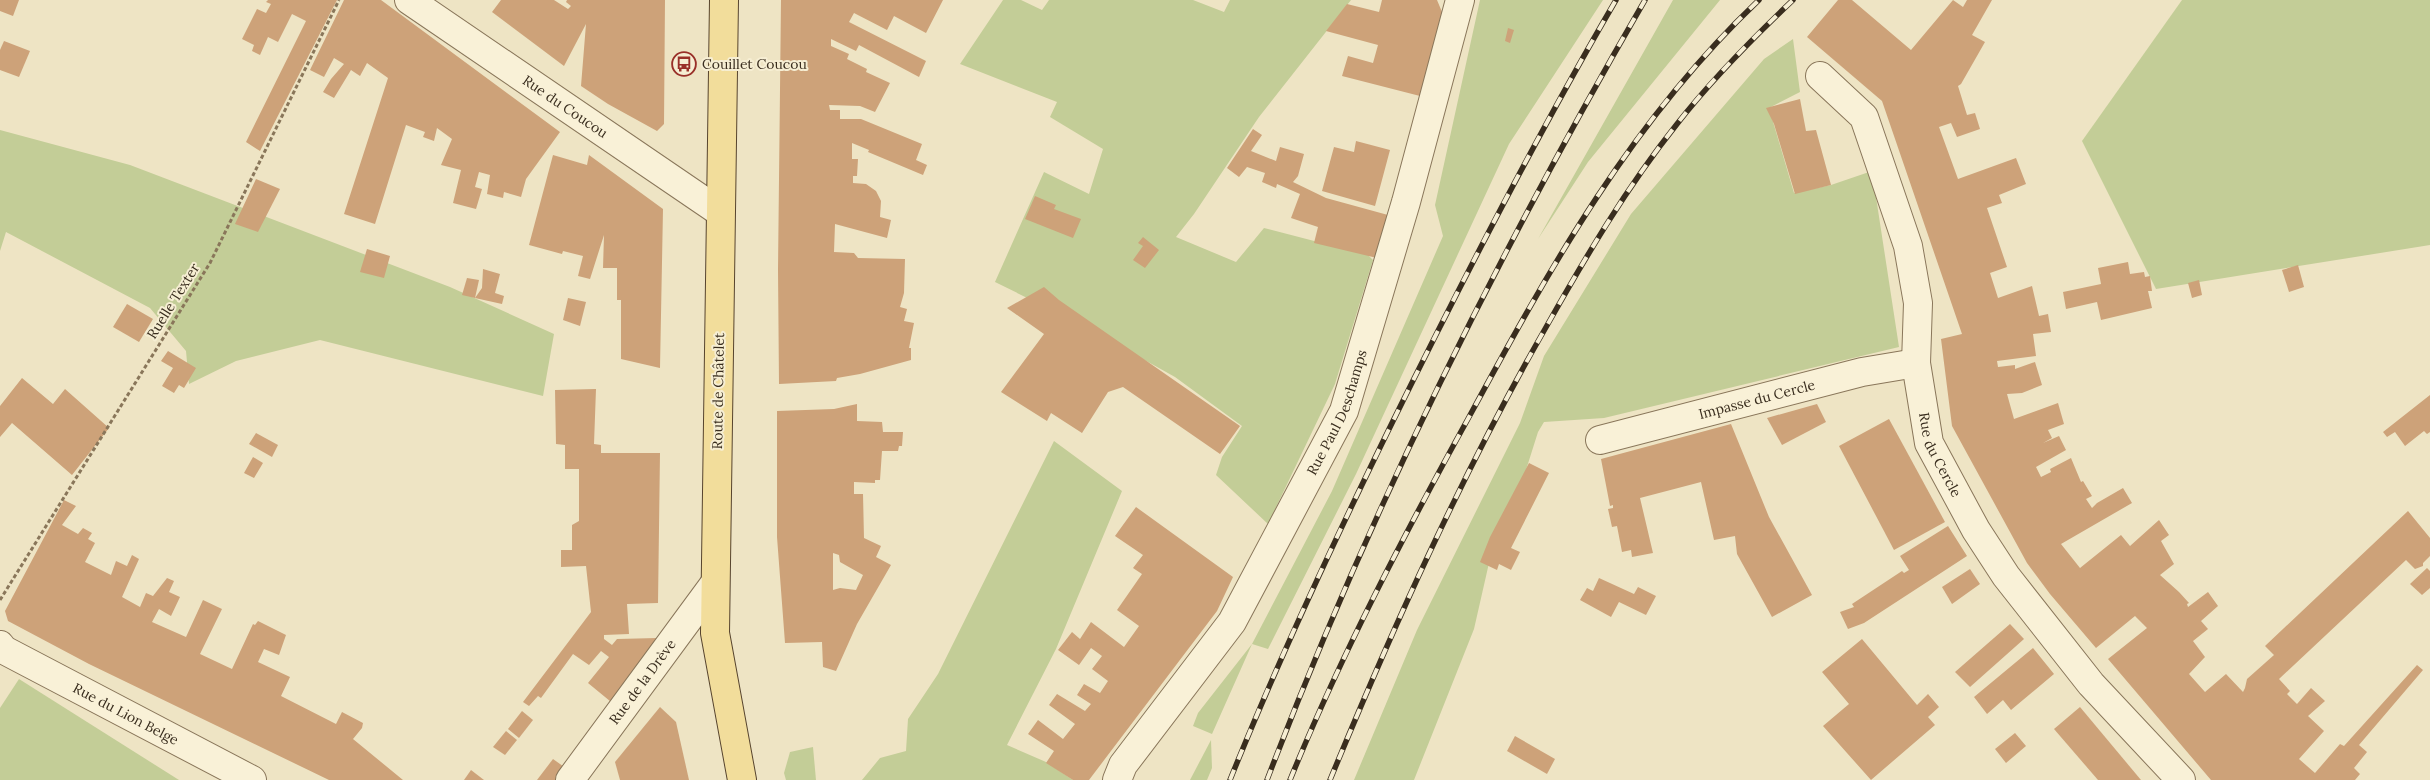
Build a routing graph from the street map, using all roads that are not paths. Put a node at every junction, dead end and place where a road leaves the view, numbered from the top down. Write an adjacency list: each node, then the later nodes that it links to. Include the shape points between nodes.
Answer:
1 (409, 0): 5 (street, Rue du Coucou)
2 (724, 0): 5 (main road, Route de Châtelet)
3 (1460, 0): 13 (street, Rue Paul Deschamps, via 1406,202 1344,411 1232,622 1123,765)
4 (1820, 76): 6 (street, Rue du Cercle, via 1864,118 1908,246 1918,303)
5 (720, 212): 8 (main road, Route de Châtelet)
6 (1916, 363): 7 (street, Impasse du Cercle, via 1862,372); 14 (street, Rue du Cercle, via 1929,443 1976,530 2006,576 2091,684)
7 (1600, 440)
8 (716, 583): 11 (street, Rue de la Drève); 12 (main road, Route de Châtelet, via 715,633)
9 (1, 651): 10 (street, Rue du Lion Belge)
10 (252, 780)
11 (570, 780)
12 (742, 780)
13 (1117, 780)
14 (2181, 780)

